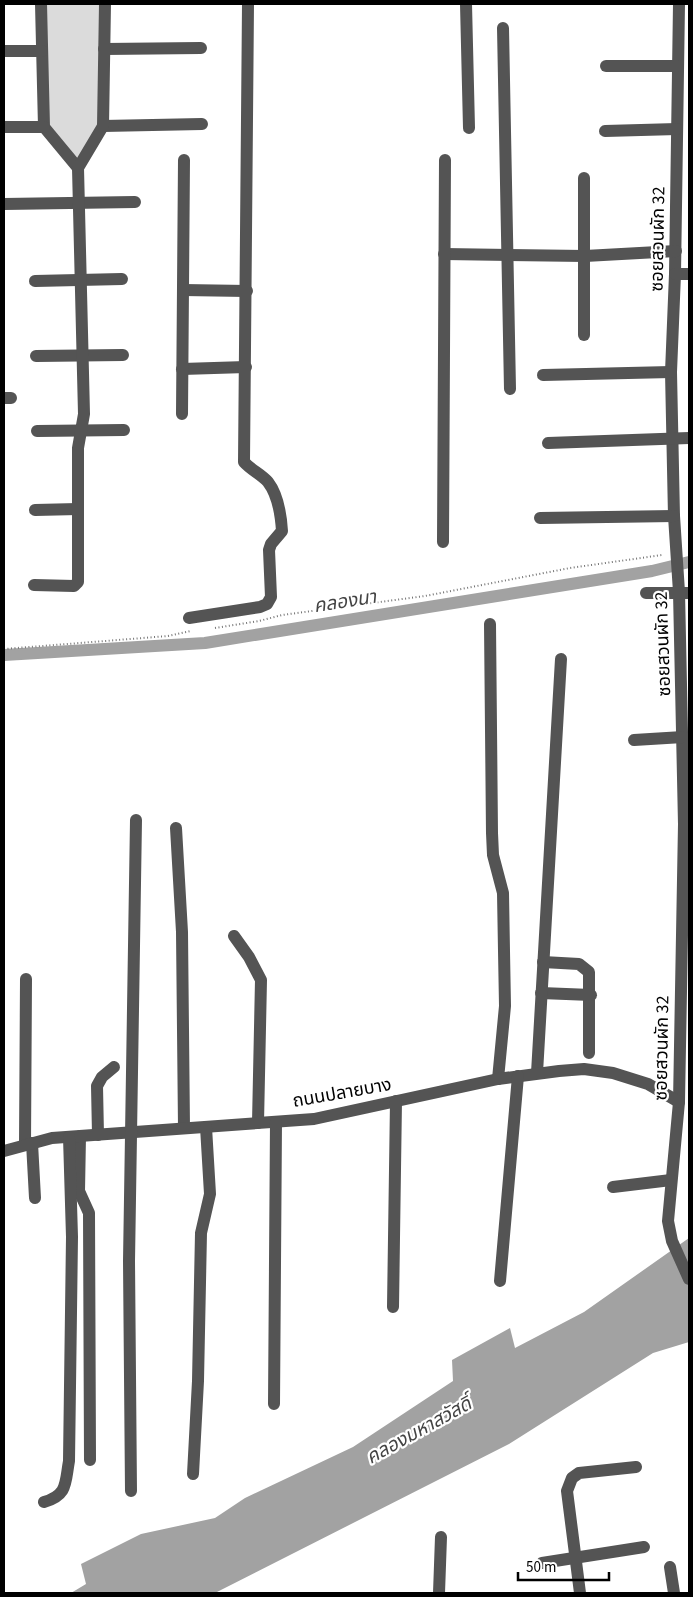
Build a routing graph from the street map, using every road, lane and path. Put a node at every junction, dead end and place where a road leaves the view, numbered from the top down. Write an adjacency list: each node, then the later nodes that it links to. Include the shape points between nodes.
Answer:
1 (41, 4): 8 (street)
2 (105, 4): 9 (street)
3 (248, 4): 37 (street)
4 (466, 4): 17 (street)
5 (683, 8): 12 (street, ซอยสวนผัก 32)
6 (504, 28): 29 (street)
7 (201, 48): 9 (street)
8 (42, 50): 10 (street); 14 (street)
9 (104, 50): 15 (street)
10 (4, 51)
11 (606, 66): 12 (street)
12 (678, 66): 18 (street, ซอยสวนผัก 32)
13 (202, 124): 15 (street)
14 (44, 126): 16 (street); 22 (street)
15 (103, 126): 22 (street)
16 (4, 127)
17 (469, 128)
18 (677, 129): 19 (street); 27 (street, ซอยสวนผัก 32)
19 (605, 131)
20 (184, 160): 36 (street)
21 (445, 160): 28 (street)
22 (78, 168): 25 (street)
23 (584, 178): 30 (street)
24 (135, 202): 25 (street)
25 (78, 203): 26 (street); 33 (street)
26 (4, 204)
27 (676, 251): 30 (street); 31 (street, ซอยสวนผัก 32)
28 (444, 254): 29 (street); 58 (street)
29 (507, 256): 30 (street); 46 (street)
30 (585, 256): 38 (street)
31 (675, 274): 32 (street); 44 (street, ซอยสวนผัก 32)
32 (689, 274)
33 (80, 280): 34 (street); 35 (street); 39 (street)
34 (122, 280)
35 (35, 281)
36 (183, 290): 37 (street); 43 (street)
37 (247, 291): 42 (street)
38 (584, 335)
39 (82, 355): 40 (street); 41 (street); 48 (street)
40 (123, 355)
41 (36, 356)
42 (246, 367): 43 (street); 63 (street, via 244,462 267,481 281,519 282,531 270,544 269,550 271,597 260,607)
43 (182, 369): 47 (street)
44 (670, 372): 45 (street); 52 (street, ซอยสวนผัก 32)
45 (543, 375)
46 (510, 389)
47 (182, 414)
48 (82, 430): 49 (street); 50 (street); 54 (street, via 78,448)
49 (124, 430)
50 (36, 431)
51 (689, 438): 52 (street)
52 (672, 439): 53 (street); 56 (street, ซอยสวนผัก 32)
53 (548, 443)
54 (78, 509): 55 (street); 60 (street, via 77,584)
55 (35, 510)
56 (674, 516): 57 (street); 62 (street, ซอยสวนผัก 32)
57 (540, 518)
58 (443, 542)
59 (662, 555): 65 (path, via 570,568 449,593 282,615)
60 (34, 585)
61 (646, 592): 62 (street)
62 (684, 593): 68 (street, ซอยสวนผัก 32)
63 (191, 624): 66 (path, via 168,636)
64 (490, 624): 83 (street, via 492,833 493,855 503,893 505,1006)
65 (213, 628)
66 (4, 649)
67 (561, 659): 75 (street)
68 (685, 732): 69 (street); 70 (street, ซอยสวนผัก 32)
69 (634, 740)
70 (686, 776): 72 (street, ซอยสวนผัก 32)
71 (136, 820): 91 (street)
72 (686, 824): 84 (street, ซอยสวนผัก 32)
73 (176, 828): 90 (street, via 182,932)
74 (234, 936): 88 (street, via 261,980)
75 (543, 962): 77 (street); 78 (street, via 579,964 586,968)
76 (26, 979): 94 (street)
77 (541, 994): 78 (street); 81 (street)
78 (591, 995): 79 (street)
79 (589, 1053)
80 (114, 1066): 92 (street, via 97,1086)
81 (537, 1073): 82 (street, ถนนปลายบาง); 86 (street, ถนนปลายบาง, via 584,1069 613,1073 648,1084)
82 (518, 1076): 83 (street, ถนนปลายบาง); 100 (street)
83 (498, 1079): 85 (street, ถนนปลายบาง)
84 (684, 1083): 86 (street, ซอยสวนผัก 32)
85 (396, 1101): 87 (street, ถนนปลายบาง, via 314,1119); 101 (street)
86 (679, 1102): 96 (street, ซอยสวนผัก 32)
87 (276, 1122): 88 (street, ถนนปลายบาง); 102 (street)
88 (258, 1123): 89 (street, ถนนปลายบาง)
89 (206, 1127): 90 (street, ถนนปลายบาง); 105 (street, via 210,1194 201,1233)
90 (184, 1128): 91 (street, ถนนปลายบาง)
91 (130, 1132): 92 (street, ถนนปลายบาง); 106 (street)
92 (98, 1135): 93 (street, ถนนปลายบาง)
93 (74, 1136): 94 (street, ถนนปลายบาง); 103 (street, via 79,1191 90,1212); 107 (street, via 69,1461 63,1492 57,1498)
94 (29, 1144): 95 (street, ถนนปลายบาง); 98 (street)
95 (4, 1151)
96 (671, 1180): 97 (street); 99 (street, ซอยสวนผัก 32, via 668,1221 672,1241)
97 (613, 1187)
98 (36, 1198)
99 (689, 1279)
100 (500, 1281)
101 (393, 1306)
102 (274, 1404)
103 (90, 1460)
104 (636, 1467): 110 (street, via 579,1473 572,1478 567,1491)
105 (193, 1474)
106 (131, 1491)
107 (44, 1502)
108 (441, 1537): 113 (street)
109 (644, 1547): 110 (street)
110 (575, 1556): 111 (street); 114 (street)
111 (542, 1563)
112 (670, 1567): 115 (street)
113 (439, 1593)
114 (580, 1593)
115 (674, 1593)

